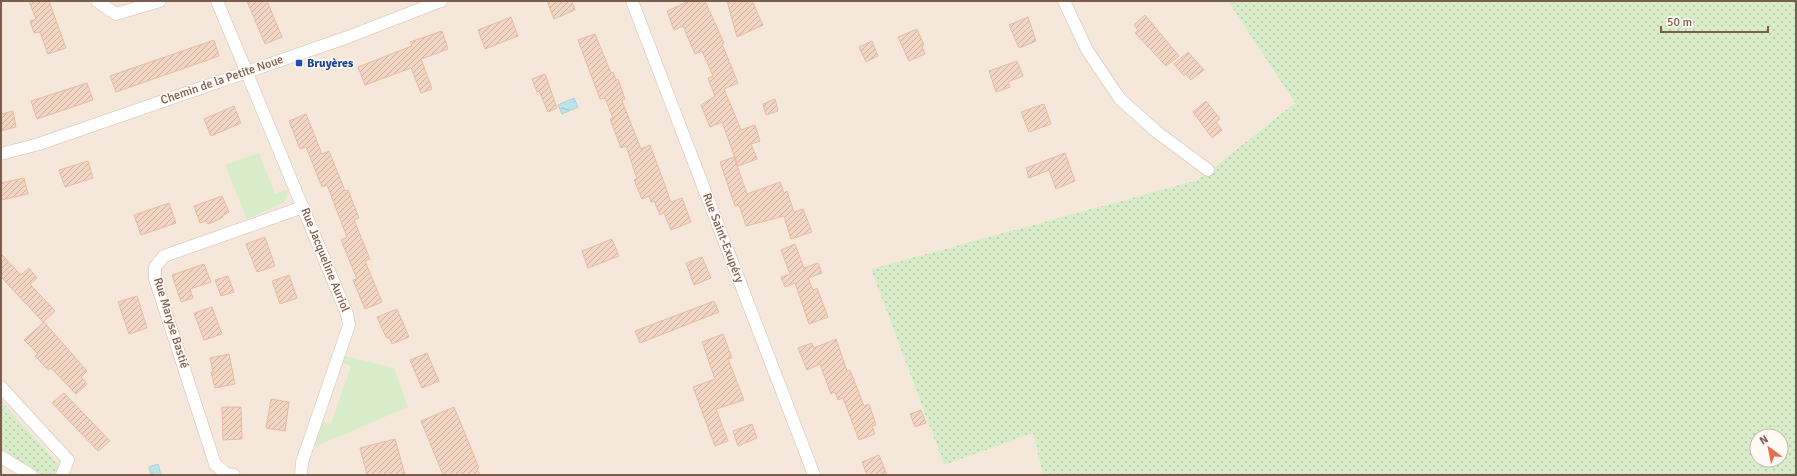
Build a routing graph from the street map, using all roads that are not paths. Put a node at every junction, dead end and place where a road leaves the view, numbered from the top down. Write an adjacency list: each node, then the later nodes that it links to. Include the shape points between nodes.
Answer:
1 (97, 1): 2 (street, via 116,14)
2 (160, 1)
3 (217, 1): 7 (street, Rue Jacqueline Auriol)
4 (442, 1): 7 (street, Chemin de la Petite Noue)
5 (632, 1): 17 (street, Rue Saint-Exupéry)
6 (1064, 1): 9 (street, via 1087,50 1120,99 1156,132)
7 (247, 72): 8 (street, Chemin de la Petite Noue, via 39,144); 10 (street, Rue Jacqueline Auriol)
8 (1, 154)
9 (1208, 170)
10 (303, 207): 15 (street, Rue Maryse Bastié, via 164,256 155,267 155,279 215,464 226,474); 16 (street, Rue Jacqueline Auriol, via 347,314 349,325 302,462)
11 (1, 387): 14 (street, via 68,460)
12 (1, 456): 13 (street)
13 (31, 475)
14 (62, 475)
15 (234, 475)
16 (301, 475)
17 (814, 475)

